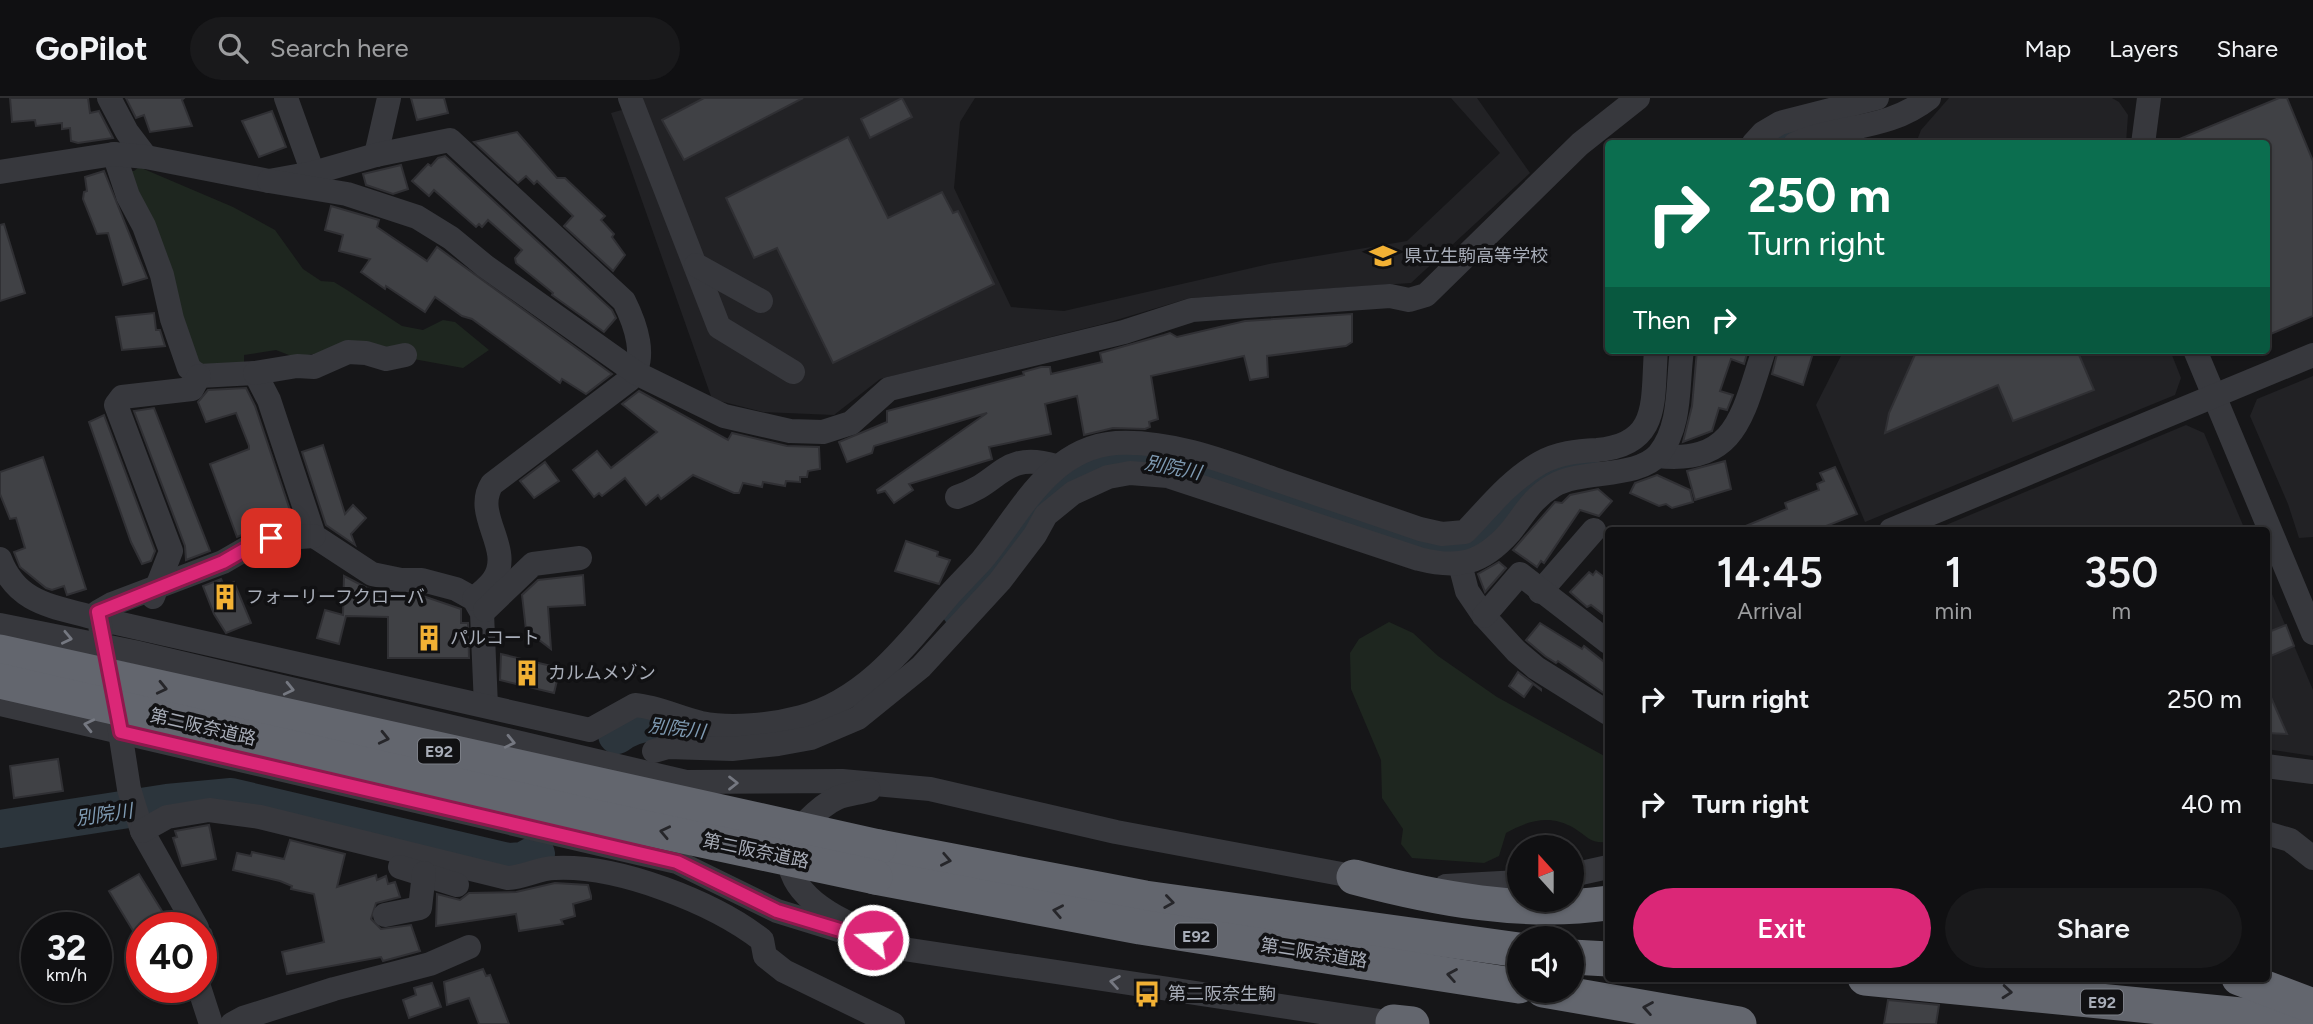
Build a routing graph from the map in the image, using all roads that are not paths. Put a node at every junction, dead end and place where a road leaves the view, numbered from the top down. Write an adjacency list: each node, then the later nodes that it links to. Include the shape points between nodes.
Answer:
1 (109, 98): 15 (street)
2 (286, 98): 17 (street)
3 (389, 98): 14 (street)
4 (630, 98): 19 (street)
5 (1637, 98): 29 (street, via 1580,144 1426,295 1409,300 1391,296 1192,310 1090,341 889,389 851,423 823,432 790,431 724,416)
6 (1877, 98): 9 (street)
7 (1929, 98): 9 (street, via 1910,113)
8 (2150, 98): 12 (street)
9 (1833, 130): 10 (street, via 1804,114 1780,123); 11 (street)
10 (1757, 140)
11 (1806, 140)
12 (2144, 140)
13 (114, 154): 15 (street); 16 (street); 30 (street, via 162,275 178,343 189,368)
14 (376, 155): 17 (street); 29 (street, via 450,140 624,301 636,330)
15 (146, 157): 18 (street)
16 (0, 172)
17 (313, 173): 18 (street)
18 (269, 181): 29 (street, via 347,194 416,218 451,238)
19 (696, 265): 20 (street); 27 (street, via 719,327)
20 (761, 301)
21 (1656, 354): 33 (street, via 1648,426 1630,443 1567,452 1540,463 1507,486 1465,532 1441,534 1420,529 1247,470 1156,445 1114,443)
22 (1682, 354): 32 (street, via 1675,420)
23 (1763, 354): 32 (street, via 1738,427 1719,447 1678,458)
24 (2197, 354): 31 (street)
25 (405, 355): 28 (street, via 386,359 348,352 314,367)
26 (2313, 355): 31 (street)
27 (793, 372)
28 (255, 373): 30 (street); 39 (street, via 269,400)
29 (636, 373): 47 (street, via 492,484 485,506 499,550 499,567)
30 (199, 376): 45 (street, via 192,388 122,397 116,405 171,551)
31 (2213, 396): 35 (street); 36 (street)
32 (1658, 456): 42 (street, via 1637,467 1564,480 1550,487 1488,552)
33 (1056, 466): 34 (street, via 1032,459 1009,466 973,492); 57 (street, via 919,634 864,685 824,708 802,717 736,724 703,723 635,705 590,730)
34 (957, 497)
35 (1898, 527)
36 (2268, 527)
37 (1594, 530): 43 (street)
38 (2270, 531): 51 (street)
39 (314, 536): 45 (street, via 256,543); 47 (street, via 372,574 456,589)
40 (580, 558): 47 (street, via 533,564)
41 (0, 559): 46 (street, via 6,575)
42 (1460, 564): 48 (street, via 1467,590); 60 (street, via 1419,559 1168,476 1130,473 1108,477 1073,494 1046,515 1000,581 921,667 858,718 811,738 778,744)
43 (1540, 592): 48 (street, via 1520,574); 52 (street)
44 (0, 593): 46 (street)
45 (153, 596): 49 (street, via 112,604 98,612)
46 (25, 597): 49 (street)
47 (478, 606): 57 (street)
48 (1484, 616): 58 (street, via 1536,668)
49 (99, 619): 53 (street); 57 (street)
50 (0, 625): 53 (street, one-way to 53)
51 (2313, 633)
52 (1605, 640)
53 (104, 646): 59 (street); 63 (street, one-way to 63, via 686,782)
54 (0, 652): 69 (highway, 第二阪奈道路 / E92, one-way to 69, bridge)
55 (0, 681): 69 (highway, 第二阪奈道路 / E92, one-way to 55, bridge, via 594,817)
56 (0, 704): 59 (street, one-way to 56)
57 (486, 706)
58 (1605, 711)
59 (121, 732): 64 (street, via 129,789); 80 (street, via 677,862 777,911)
60 (654, 751)
61 (2270, 767): 62 (street)
62 (2313, 772)
63 (890, 786): 73 (street, via 930,789 1116,832); 80 (street, via 837,798 816,811 794,836 789,864 793,879 817,907)
64 (142, 831): 67 (street, via 167,817 209,810); 77 (street)
65 (2270, 834): 66 (street)
66 (2302, 839): 68 (street)
67 (379, 845): 72 (street, via 373,856 377,862); 94 (street, via 508,878 581,867 696,900 762,940 765,956 783,971)
68 (2313, 858)
69 (877, 862): 81 (highway, 第二阪奈道路 / E92, one-way to 81); 86 (highway, 第二阪奈道路 / E92, one-way to 69, via 1140,927)
70 (1605, 868): 71 (street)
71 (1584, 872)
72 (424, 873): 75 (street); 78 (street, via 420,908)
73 (1354, 877): 74 (street, via 1448,886); 76 (highway, via 1429,897 1563,909)
74 (1507, 883)
75 (457, 885)
76 (1605, 903)
77 (188, 912)
78 (385, 915)
79 (469, 947): 93 (street, via 430,964 334,989)
80 (897, 947): 91 (street, one-way to 80)
81 (1507, 948)
82 (1584, 958): 83 (highway)
83 (1605, 959)
84 (1906, 982): 90 (highway, E92, one-way to 90)
85 (2250, 982): 89 (highway)
86 (1507, 984)
87 (1584, 997): 95 (highway, one-way to 87)
88 (205, 1003): 92 (street)
89 (2313, 1006)
90 (2313, 1022)
91 (1402, 1023)
92 (211, 1024)
93 (232, 1024)
94 (893, 1024)
95 (1739, 1024)

